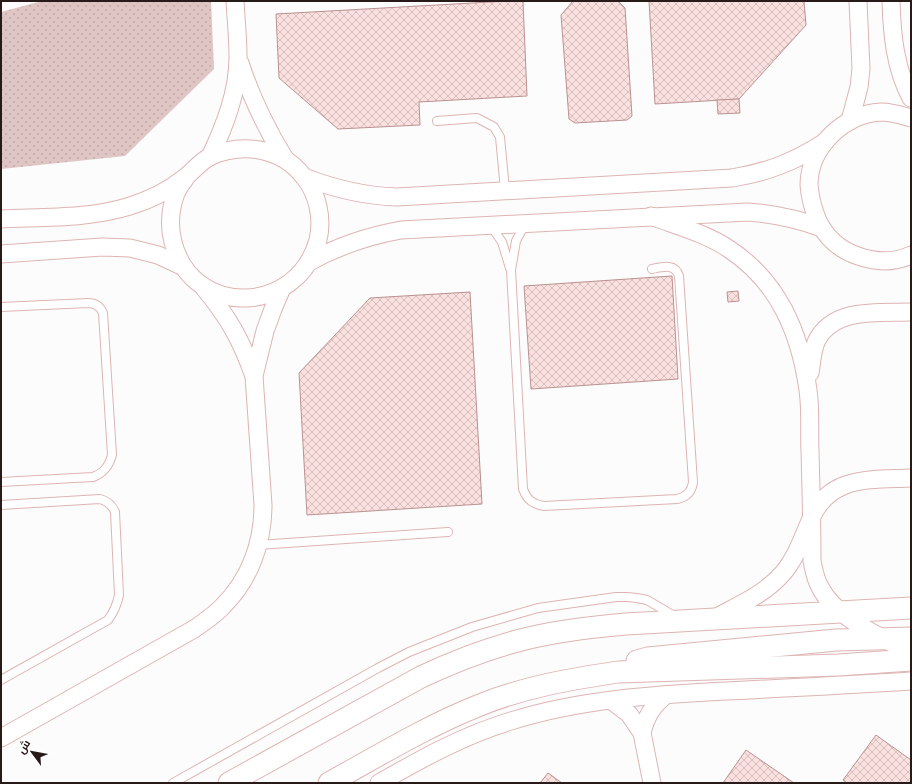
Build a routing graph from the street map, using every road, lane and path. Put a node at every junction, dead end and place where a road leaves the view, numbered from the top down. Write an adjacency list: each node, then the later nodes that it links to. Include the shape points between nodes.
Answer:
1 (235, 1): 4 (street)
2 (858, 1): 8 (street, via 861,69)
3 (890, 1): 5 (street, via 895,52)
4 (238, 57): 10 (street, via 227,119); 11 (street, via 263,120)
5 (911, 98)
6 (911, 118): 8 (street, via 882,112)
7 (437, 121): 14 (lane, via 477,118 494,127 500,138)
8 (850, 121): 9 (street, via 836,130)
9 (825, 142): 14 (street, via 784,165 752,175); 19 (street, via 813,162 809,184 812,208)
10 (210, 157): 11 (street, via 228,150 248,148 267,151); 13 (street, via 196,166)
11 (285, 159): 12 (street)
12 (304, 177): 14 (street, via 340,190 378,197); 22 (street, via 318,204 320,219 319,234)
13 (185, 179): 16 (street, via 149,199 110,211); 23 (street, via 175,195 170,214 170,232 175,251)
14 (505, 190)
15 (651, 216): 17 (street); 19 (street, via 748,212 793,218); 31 (street, via 713,240 739,256 758,273 770,287 789,319 801,354)
16 (1, 220)
17 (526, 223): 18 (street); 25 (lane, via 516,241)
18 (490, 225): 22 (street, via 382,233 344,245); 25 (lane, via 502,242)
19 (822, 228): 21 (street, via 834,242 850,253 867,259 886,261)
20 (1, 254): 23 (street, via 102,247 130,248 158,255)
21 (911, 255)
22 (309, 262): 27 (street, via 297,277)
23 (184, 267): 26 (street, via 192,278)
24 (652, 268): 25 (lane, via 672,267 679,276 692,487 686,495 677,499 544,506 531,501 523,489)
25 (511, 270)
26 (203, 286): 27 (street, via 234,298 267,295); 30 (street, via 234,328)
27 (282, 288): 30 (street, via 264,330)
28 (1, 307): 33 (lane, via 93,303 102,309 112,455 105,470 93,477)
29 (911, 312): 31 (street, via 856,314 844,316 834,322 817,340)
30 (254, 376): 37 (street, via 263,505)
31 (808, 391): 35 (street)
32 (911, 478): 35 (street, via 845,484 825,496)
33 (1, 482)
34 (1, 505): 47 (lane, via 100,499 106,501 115,512 119,595 117,605 108,620)
35 (812, 515): 39 (street, via 814,574 820,588); 40 (street, via 796,554 783,573 758,594)
36 (448, 532): 37 (lane)
37 (258, 545): 52 (street, via 251,566 239,587 209,618 194,629)
38 (911, 608): 39 (street)
39 (842, 612): 40 (street); 42 (street)
40 (715, 618): 41 (street)
41 (682, 620): 53 (lane, via 647,600 627,597 538,608 472,627 409,652 378,668); 54 (street, via 556,632 521,640 453,662 389,693)
42 (884, 638): 43 (street); 44 (street); 46 (street, via 836,640 648,658 638,660)
43 (911, 638)
44 (911, 654)
45 (911, 660): 46 (street)
46 (618, 672): 55 (street, via 548,684 481,705 416,734)
47 (1, 680)
48 (911, 682): 49 (street)
49 (666, 694): 50 (street); 51 (street, via 650,711)
50 (612, 701): 51 (street, via 629,714); 56 (street, via 550,710 477,732)
51 (642, 733): 57 (street)
52 (2, 736)
53 (173, 783)
54 (229, 783)
55 (329, 783)
56 (379, 783)
57 (652, 783)

